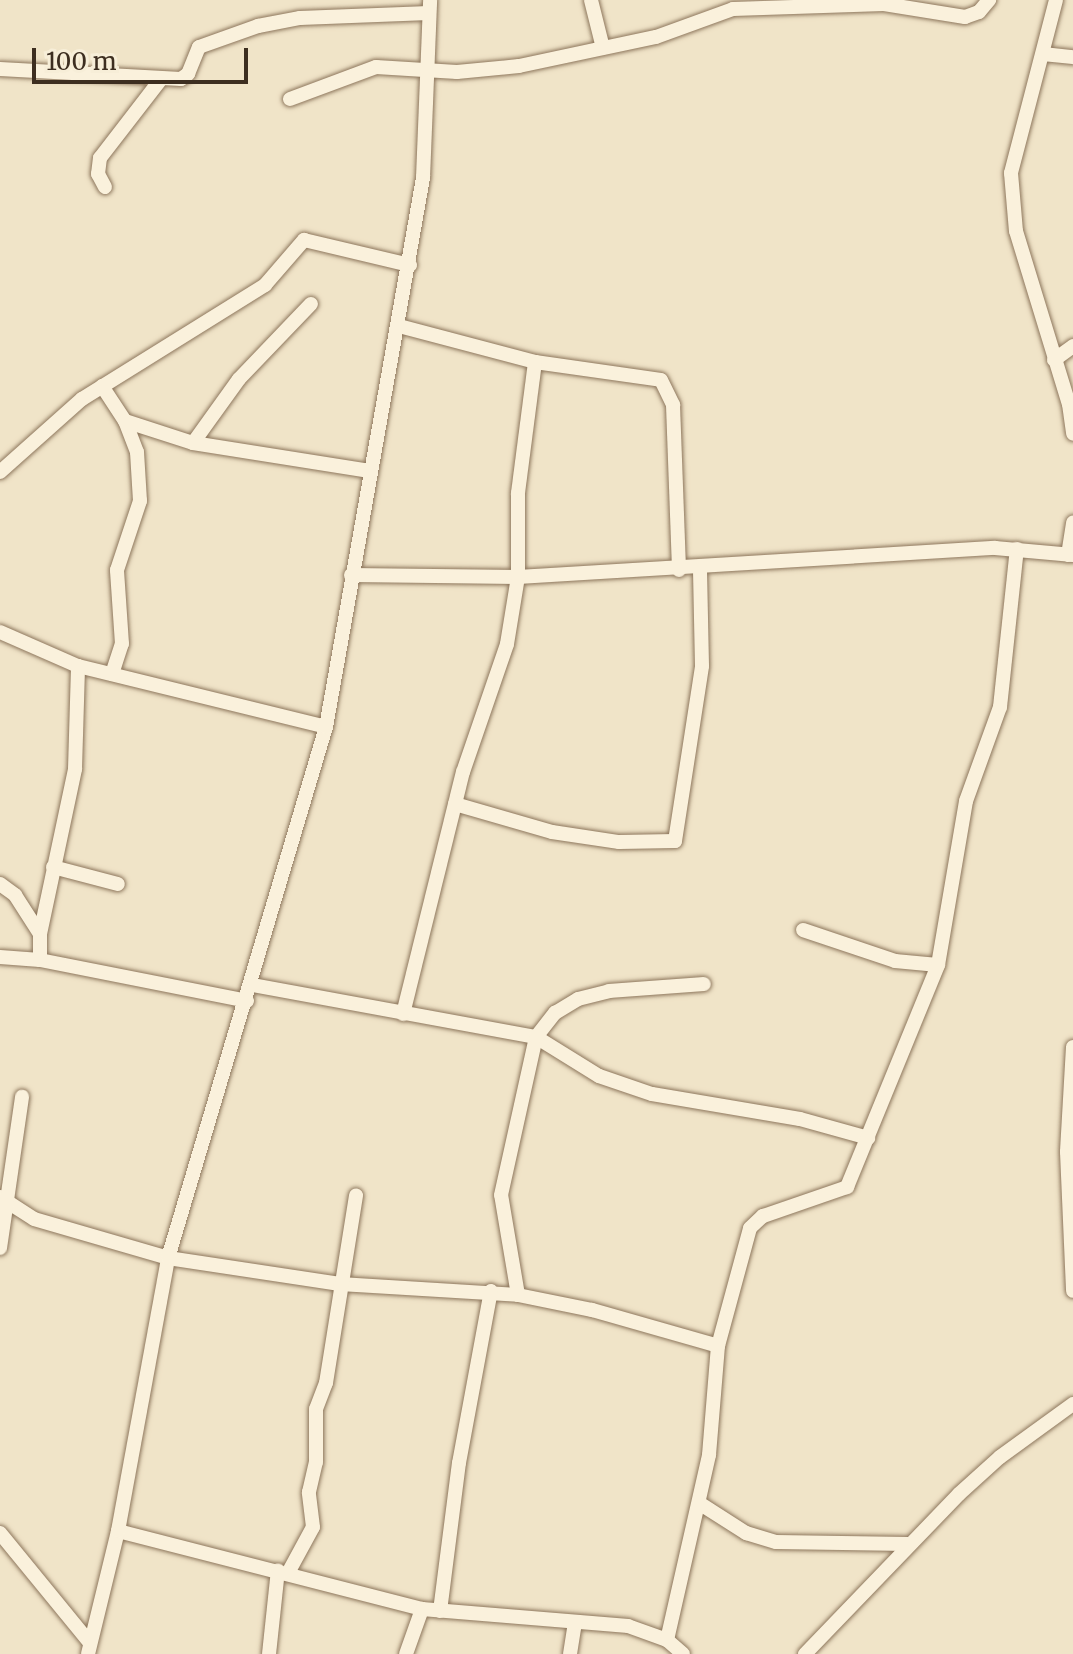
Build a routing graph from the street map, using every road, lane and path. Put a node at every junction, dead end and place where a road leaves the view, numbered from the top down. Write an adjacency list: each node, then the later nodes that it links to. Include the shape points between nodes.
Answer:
1 (591, 0): 5 (street)
2 (989, 0): 5 (street, via 979,12 965,17 884,4 733,9 656,37)
3 (1056, 0): 6 (street)
4 (429, 6): 9 (street); 10 (street, via 300,18 210,39 199,47 188,74)
5 (603, 48): 9 (street, via 519,66)
6 (1043, 54): 7 (street); 17 (street, via 1011,173 1016,231)
7 (1073, 57)
8 (0, 69): 10 (street)
9 (428, 71): 11 (street, via 376,67); 13 (street, via 423,178)
10 (161, 79): 12 (street, via 100,158 98,174)
11 (290, 99)
12 (105, 187)
13 (410, 265): 15 (street); 19 (street, via 304,240 265,285)
14 (311, 304): 22 (street, via 239,379)
15 (399, 326): 18 (street); 23 (street)
16 (1073, 346): 17 (street)
17 (1054, 360): 21 (street)
18 (535, 362): 29 (street, via 661,380 673,405); 31 (street, via 518,493)
19 (102, 386): 20 (street); 24 (street)
20 (125, 421): 22 (street); 34 (street, via 137,452 140,501 117,570 122,644)
21 (1073, 434)
22 (193, 443): 23 (street)
23 (370, 471): 30 (street)
24 (0, 472)
25 (1073, 522): 27 (street)
26 (1017, 549): 27 (street); 28 (street); 44 (street, via 1000,707 966,801)
27 (1071, 555)
28 (700, 569): 29 (street); 36 (street, via 702,666 675,841 619,842 552,832)
29 (679, 570): 31 (street)
30 (351, 575): 31 (street); 35 (street)
31 (518, 577): 36 (street, via 507,644)
32 (0, 632): 33 (street)
33 (78, 666): 34 (street); 37 (street, via 75,769)
34 (112, 674): 35 (street)
35 (326, 727): 46 (street)
36 (455, 804): 48 (street)
37 (53, 867): 39 (street); 41 (street)
38 (0, 884): 41 (street, via 15,895)
39 (118, 884)
40 (803, 930): 44 (street, via 895,961)
41 (40, 934): 43 (street)
42 (0, 957): 43 (street)
43 (40, 960): 47 (street)
44 (938, 965): 52 (street)
45 (704, 984): 49 (street, via 609,991 578,999 555,1013)
46 (252, 985): 47 (street); 48 (street)
47 (247, 1001): 56 (street)
48 (403, 1014): 49 (street)
49 (536, 1037): 52 (street, via 599,1076 652,1094 800,1119); 60 (street, via 501,1195)
50 (1073, 1047): 59 (street, via 1067,1152)
51 (22, 1097): 54 (street)
52 (868, 1138): 61 (street, via 847,1187 763,1216 750,1228)
53 (356, 1195): 57 (street)
54 (3, 1200): 55 (street); 56 (street, via 34,1219)
55 (0, 1248)
56 (168, 1258): 57 (street); 64 (street)
57 (340, 1284): 58 (street); 67 (street, via 314,1423 316,1462 309,1492 313,1527)
58 (491, 1291): 60 (street); 69 (street, via 459,1463)
59 (1073, 1291)
60 (518, 1295): 61 (street)
61 (718, 1346): 63 (street)
62 (1073, 1404): 66 (street, via 1000,1457)
63 (699, 1503): 66 (street, via 746,1533 776,1542); 71 (street)
64 (118, 1531): 67 (street); 72 (street)
65 (0, 1533): 72 (street)
66 (908, 1544): 73 (street)
67 (283, 1572): 68 (street); 74 (street)
68 (422, 1609): 69 (street); 75 (street)
69 (440, 1611): 70 (street)
70 (575, 1623): 71 (street, via 628,1626); 76 (street)
71 (667, 1640): 77 (street)
72 (89, 1649)
73 (813, 1652)
74 (269, 1654)
75 (406, 1654)
76 (570, 1654)
77 (683, 1654)

